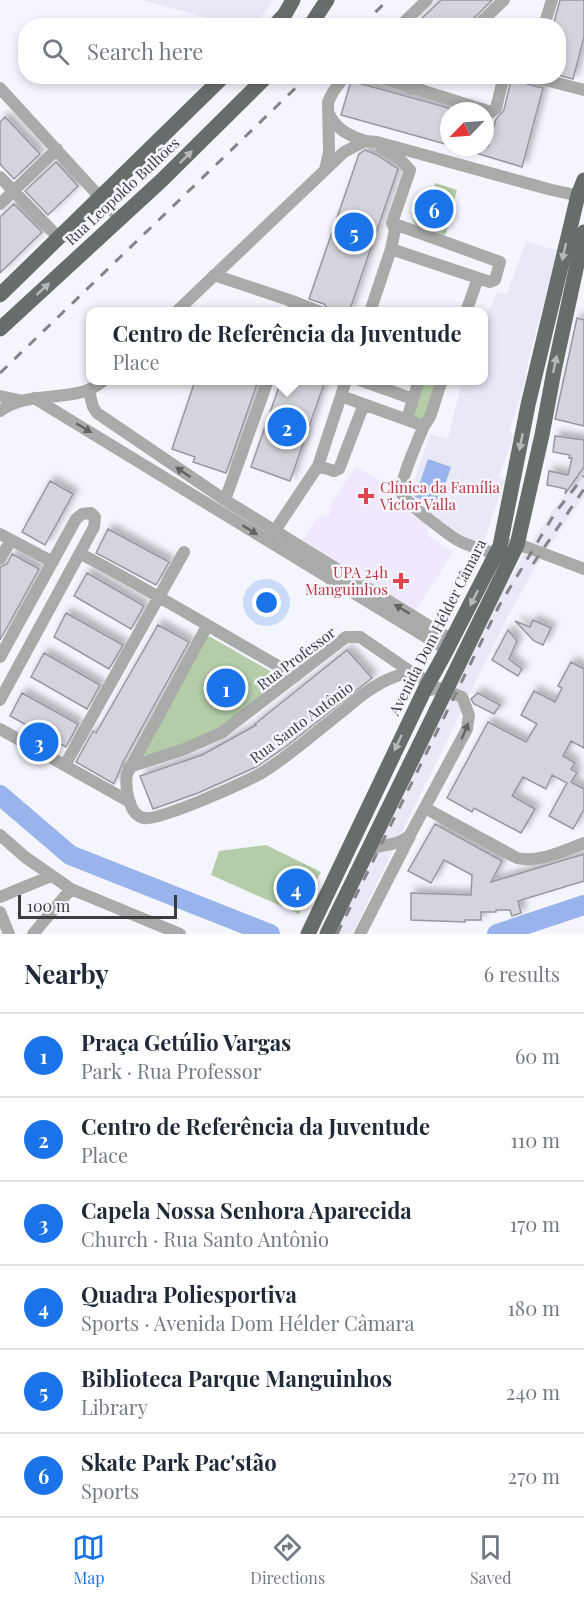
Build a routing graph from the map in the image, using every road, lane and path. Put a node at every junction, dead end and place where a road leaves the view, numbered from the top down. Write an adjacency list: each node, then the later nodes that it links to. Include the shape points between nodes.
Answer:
1 (293, 0): 6 (main road)
2 (327, 0): 7 (main road)
3 (427, 0): 8 (street)
4 (504, 0): 9 (street)
5 (552, 0): 10 (street)
6 (281, 18)
7 (315, 18)
8 (408, 18)
9 (485, 18)
10 (546, 18)
11 (216, 84): 29 (main road, Rua Leopoldo Bulhões)
12 (259, 84): 31 (main road, Rua Leopoldo Bulhões, one-way to 12)
13 (339, 84): 21 (street, via 328,102)
14 (398, 84): 19 (street)
15 (416, 84): 19 (street)
16 (502, 84): 19 (street, via 496,108 491,112)
17 (558, 84): 20 (street)
18 (0, 88): 23 (street)
19 (411, 89)
20 (584, 90)
21 (327, 112): 22 (street, via 347,135); 24 (street, via 329,152)
22 (368, 141): 24 (street, via 344,152); 28 (street); 32 (street, via 399,158 410,170)
23 (57, 148): 27 (street); 29 (street)
24 (325, 171): 36 (street)
25 (0, 177): 27 (street)
26 (584, 180): 28 (main road, Avenida Dom Hélder Câmara)
27 (14, 190): 30 (street); 34 (street)
28 (581, 196): 65 (main road, Avenida Dom Hélder Câmara, one-way to 65, via 528,405)
29 (101, 197): 31 (street); 34 (main road, Rua Leopoldo Bulhões)
30 (0, 204)
31 (119, 218): 43 (main road, Rua Leopoldo Bulhões, one-way to 31)
32 (392, 223): 35 (street, via 395,230); 37 (street, via 501,262 495,280)
33 (584, 232): 64 (main road, one-way to 33)
34 (59, 238): 38 (main road, Rua Leopoldo Bulhões)
35 (391, 249): 37 (street); 41 (street)
36 (214, 275): 39 (street); 40 (street)
37 (478, 278): 42 (street)
38 (0, 295)
39 (181, 307)
40 (294, 307)
41 (372, 307)
42 (468, 307)
43 (0, 329)
44 (98, 385): 50 (street)
45 (267, 385): 61 (street)
46 (345, 385): 52 (street)
47 (375, 385): 54 (street)
48 (418, 385): 54 (street)
49 (441, 385): 59 (street)
50 (89, 391): 53 (street); 61 (street, one-way to 50, via 97,413)
51 (0, 396): 55 (street)
52 (341, 396): 56 (street); 60 (street)
53 (34, 398): 55 (street); 62 (street, one-way to 62)
54 (413, 399): 58 (street)
55 (19, 400): 57 (street)
56 (364, 404): 58 (street); 60 (street, via 339,469)
57 (0, 411)
58 (407, 419): 59 (street)
59 (424, 426): 65 (street, via 401,494 439,529 460,542)
60 (318, 466): 62 (street)
61 (225, 501): 62 (street)
62 (271, 536): 73 (street)
63 (6, 537): 68 (street); 69 (street)
64 (517, 545): 65 (street); 70 (street); 78 (main road)
65 (498, 550): 73 (main road, Avenida Dom Hélder Câmara, one-way to 73)
66 (184, 552): 71 (street)
67 (81, 554): 69 (street, via 94,527 95,517 91,513 76,519); 71 (street); 79 (street)
68 (0, 559)
69 (53, 562): 74 (street)
70 (584, 569)
71 (159, 595): 72 (street); 81 (street)
72 (207, 626): 76 (street); 82 (street)
73 (449, 645): 77 (main road, Avenida Dom Hélder Câmara)
74 (0, 657)
75 (414, 674): 76 (street, Rua Professor, via 360,637 351,636); 77 (street); 83 (street, Rua Santo Antônio, via 393,677 369,690 283,758 236,785 152,818 139,816)
76 (296, 676): 82 (street, Rua Professor, via 221,733)
77 (426, 686): 78 (street); 97 (main road, Avenida Dom Hélder Câmara, one-way to 97)
78 (446, 690): 84 (street, one-way to 78, via 469,722 465,702); 88 (main road)
79 (0, 700)
80 (0, 729): 81 (street, Rua Santo Antônio)
81 (64, 765): 83 (street, Rua Santo Antônio)
82 (129, 767): 83 (street, via 126,782)
83 (130, 802)
84 (426, 808): 86 (street); 87 (street, via 517,858 536,859)
85 (0, 835): 89 (street)
86 (410, 835): 88 (street, via 399,843); 98 (street)
87 (584, 843)
88 (369, 850): 93 (main road)
89 (51, 876): 90 (street); 91 (street)
90 (71, 889): 95 (street); 96 (street)
91 (0, 897)
92 (0, 912): 94 (street)
93 (330, 929)
94 (9, 934)
95 (33, 934)
96 (180, 934)
97 (308, 934)
98 (360, 934)

